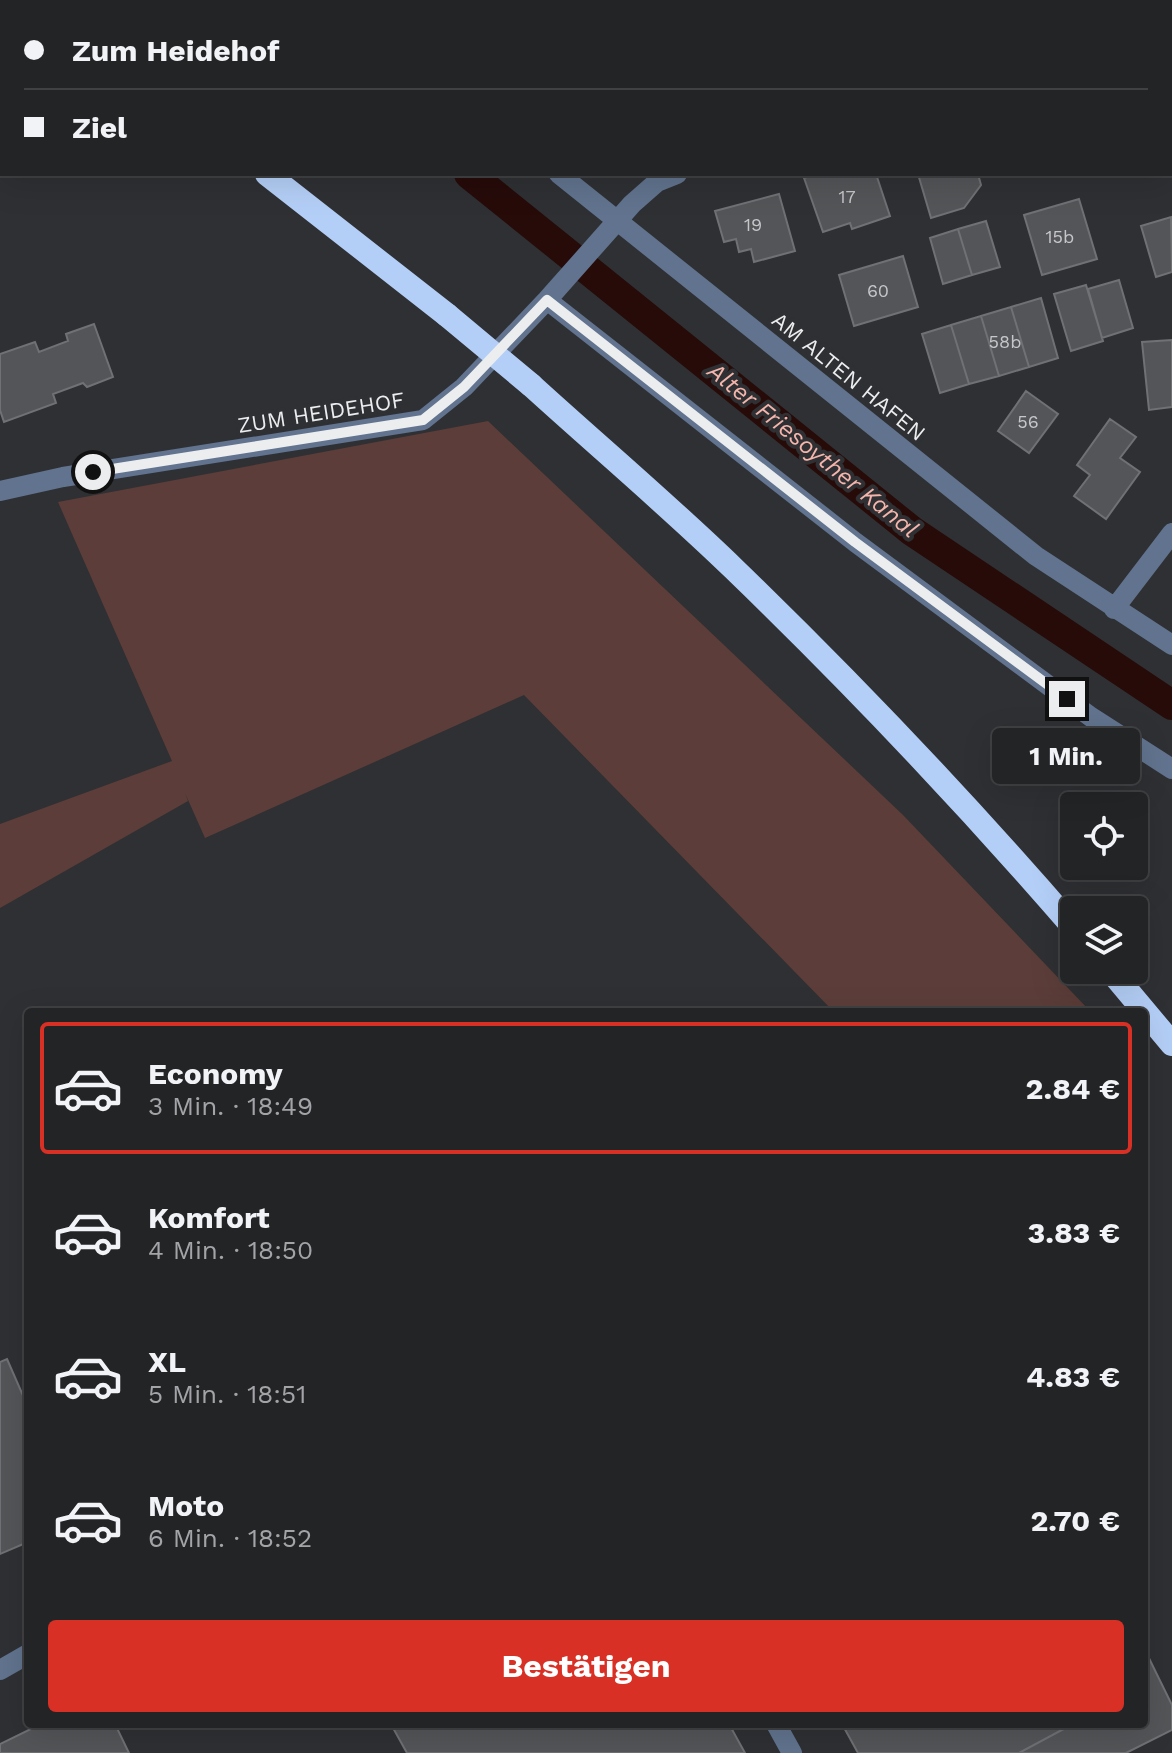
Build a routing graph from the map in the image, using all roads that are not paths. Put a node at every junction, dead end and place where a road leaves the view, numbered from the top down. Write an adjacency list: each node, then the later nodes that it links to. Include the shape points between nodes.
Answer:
1 (270, 176): 11 (highway, bridge, via 531,385 731,567 876,710)
2 (561, 176): 4 (street, AM ALTEN HAFEN)
3 (672, 176): 4 (street, ZUM HEIDEHOF, via 657,182)
4 (617, 221): 5 (street, ZUM HEIDEHOF); 8 (street, AM ALTEN HAFEN, via 1036,556)
5 (547, 300): 6 (street, ZUM HEIDEHOF, via 464,387 423,420); 10 (street, via 855,542 1091,717)
6 (0, 491)
7 (1172, 533): 8 (street)
8 (1114, 609): 9 (street, AM ALTEN HAFEN)
9 (1172, 645)
10 (1172, 769)
11 (1060, 912)
12 (1122, 984): 13 (highway)
13 (1142, 1008)
14 (1148, 1015): 15 (highway)
15 (1172, 1044)
16 (24, 1656): 17 (street)
17 (0, 1670)
18 (778, 1728): 19 (street)
19 (792, 1753)

